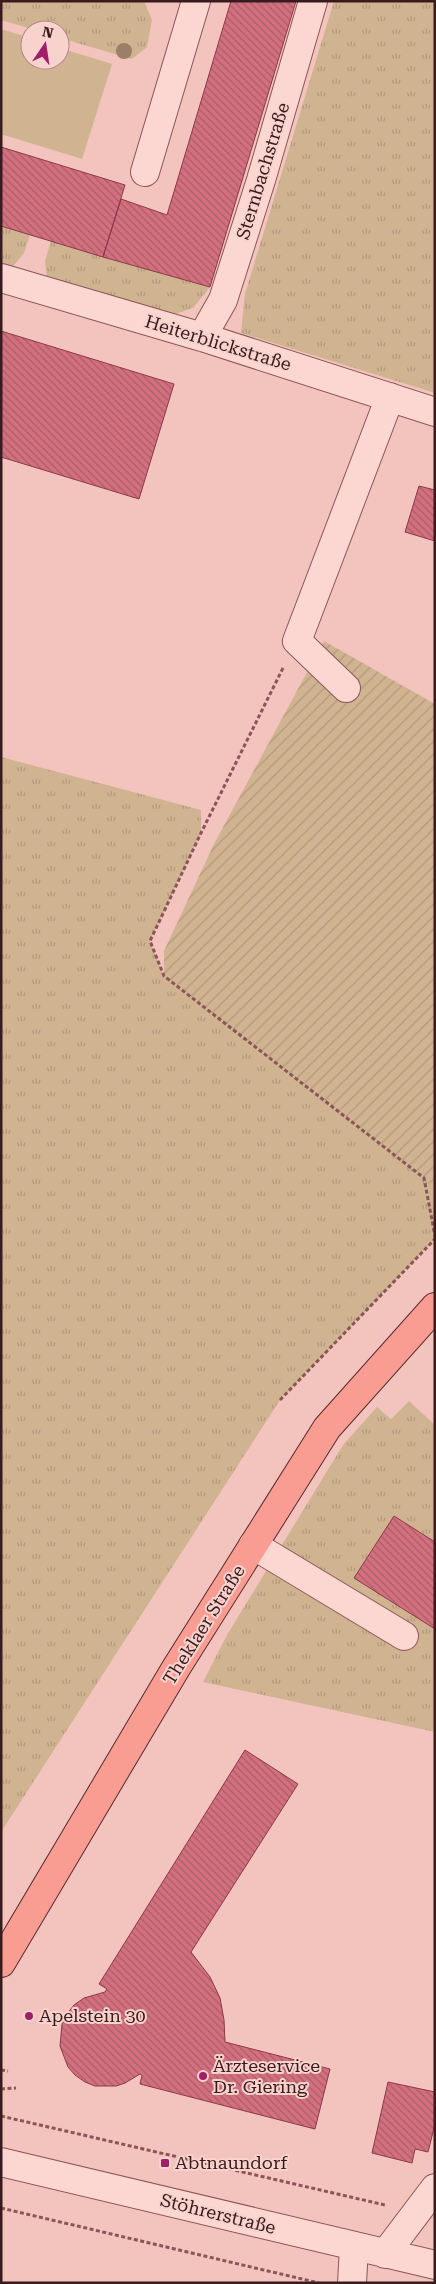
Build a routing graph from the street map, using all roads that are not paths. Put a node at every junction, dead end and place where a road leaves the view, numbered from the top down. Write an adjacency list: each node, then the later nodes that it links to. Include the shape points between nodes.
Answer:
1 (196, 1): 3 (street)
2 (313, 1): 5 (street, Sternbachstraße, via 223,300)
3 (145, 172)
4 (1, 278): 5 (street, Heiterblickstraße)
5 (202, 337): 6 (street, Heiterblickstraße)
6 (390, 398): 7 (street, Heiterblickstraße); 8 (street, via 296,641)
7 (435, 412)
8 (346, 688)
9 (435, 1307): 10 (main road, Theklaer Straße, via 327,1428)
10 (253, 1544): 11 (street); 12 (main road, Theklaer Straße)
11 (404, 1636)
12 (1, 1963)
13 (1, 2162): 15 (street, Stöhrerstraße)
14 (435, 2188): 16 (street)
15 (354, 2247): 16 (street, Stöhrerstraße); 18 (street)
16 (385, 2254): 17 (street, Stöhrerstraße)
17 (435, 2265)
18 (352, 2283)

